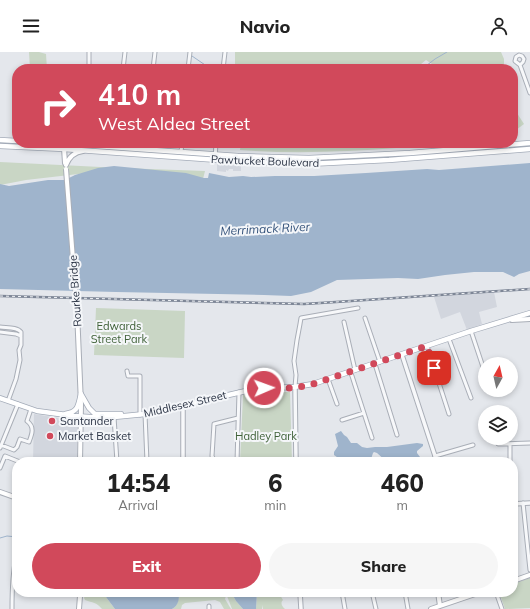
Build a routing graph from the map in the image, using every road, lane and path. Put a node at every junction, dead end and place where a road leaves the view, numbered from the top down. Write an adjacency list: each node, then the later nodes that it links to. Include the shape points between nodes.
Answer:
1 (89, 52): 6 (street)
2 (125, 52): 7 (street)
3 (155, 52): 8 (street)
4 (190, 52): 9 (street)
5 (225, 52): 10 (street)
6 (89, 64)
7 (124, 64)
8 (154, 64)
9 (189, 64)
10 (224, 64)
11 (520, 66): 12 (street)
12 (530, 93)
13 (0, 140): 14 (main road)
14 (12, 141)
15 (530, 143): 16 (main road, Pawtucket Boulevard)
16 (518, 144)
17 (0, 146): 18 (main road, Pawtucket Boulevard)
18 (12, 147)
19 (43, 148): 24 (main road, Pawtucket Boulevard)
20 (140, 148): 25 (main road, Pawtucket Boulevard)
21 (181, 148): 29 (street)
22 (216, 148): 31 (street)
23 (470, 148): 31 (main road, Pawtucket Boulevard, via 330,157)
24 (64, 149): 28 (main road, Pawtucket Boulevard); 32 (main road, Rourke Bridge)
25 (147, 149): 27 (main road, Pawtucket Boulevard)
26 (530, 149): 31 (main road, Pawtucket Boulevard, via 315,164 272,163)
27 (163, 150): 29 (main road, Pawtucket Boulevard); 30 (street)
28 (90, 151): 30 (main road, Pawtucket Boulevard); 32 (main road, via 77,153 69,158)
29 (181, 152): 31 (main road, Pawtucket Boulevard)
30 (162, 156): 31 (main road, Pawtucket Boulevard)
31 (215, 157)
32 (66, 167): 53 (main road, Rourke Bridge, bridge)
33 (358, 308): 51 (street, via 301,318 294,361)
34 (529, 314): 37 (main road, Middlesex Street)
35 (365, 318): 47 (street)
36 (530, 319): 37 (main road, Middlesex Street)
37 (505, 320): 40 (main road, Middlesex Street)
38 (344, 322): 49 (street)
39 (0, 327): 42 (street, via 18,329)
40 (471, 331): 43 (main road, Middlesex Street); 46 (street)
41 (0, 332): 42 (street)
42 (21, 336): 56 (street, via 20,360)
43 (449, 339): 44 (main road, Middlesex Street); 55 (street)
44 (427, 346): 45 (main road, Middlesex Street); 63 (street)
45 (402, 354): 47 (main road, Middlesex Street); 79 (street)
46 (480, 357)
47 (378, 363): 49 (main road, Middlesex Street); 70 (street)
48 (127, 371): 62 (street, via 128,376 140,376)
49 (352, 371): 50 (main road, Middlesex Street); 61 (street)
50 (328, 379): 51 (main road, Middlesex Street); 58 (street)
51 (295, 387): 52 (main road, Middlesex Street); 86 (street)
52 (239, 392): 59 (main road, Middlesex Street); 68 (street)
53 (81, 394): 64 (main road, via 75,411); 65 (main road, via 95,414); 66 (main road, Rourke Bridge)
54 (0, 398): 56 (main road, Middlesex Street)
55 (471, 398)
56 (8, 401): 57 (main road, Middlesex Street)
57 (18, 404): 60 (main road, Middlesex Street); 76 (street)
58 (337, 404)
59 (183, 405): 62 (main road, Middlesex Street); 83 (street)
60 (31, 409): 64 (main road, Middlesex Street); 76 (street, via 27,422 31,424 33,431 29,442 20,439 14,450)
61 (364, 413): 69 (street); 71 (street)
62 (142, 414): 65 (main road, Middlesex Street); 82 (street)
63 (449, 414)
64 (62, 415): 66 (main road, Middlesex Street)
65 (127, 416): 67 (main road, Middlesex Street)
66 (81, 417): 67 (main road, Middlesex Street); 80 (main road, Rourke Bridge)
67 (114, 417): 81 (street)
68 (238, 418): 84 (street, via 214,424); 85 (street)
69 (342, 420)
70 (397, 435)
71 (372, 438)
72 (530, 443): 73 (street)
73 (518, 444)
74 (473, 445): 79 (street)
75 (510, 445): 87 (street)
76 (1, 446)
77 (0, 454): 78 (street)
78 (5, 456): 88 (street); 89 (street)
79 (435, 456)
80 (80, 457)
81 (117, 457)
82 (146, 457)
83 (183, 457)
84 (212, 457)
85 (237, 457)
86 (296, 457)
87 (510, 457)
88 (12, 459)
89 (0, 468)
90 (0, 492): 91 (main road)
91 (12, 496)
92 (523, 503): 93 (street); 94 (street); 95 (street)
93 (530, 503)
94 (518, 504)
95 (530, 570)
96 (530, 575): 97 (main road)
97 (518, 579)
98 (13, 597): 108 (street)
99 (81, 597): 109 (main road)
100 (300, 597): 110 (street)
101 (343, 597): 111 (street)
102 (373, 597): 112 (street)
103 (406, 597): 113 (street)
104 (439, 597): 107 (main road)
105 (468, 597): 107 (main road)
106 (498, 597): 115 (street)
107 (441, 607): 114 (main road)
108 (12, 609)
109 (79, 609)
110 (301, 609)
111 (345, 609)
112 (376, 609)
113 (408, 609)
114 (431, 609)
115 (502, 609)

